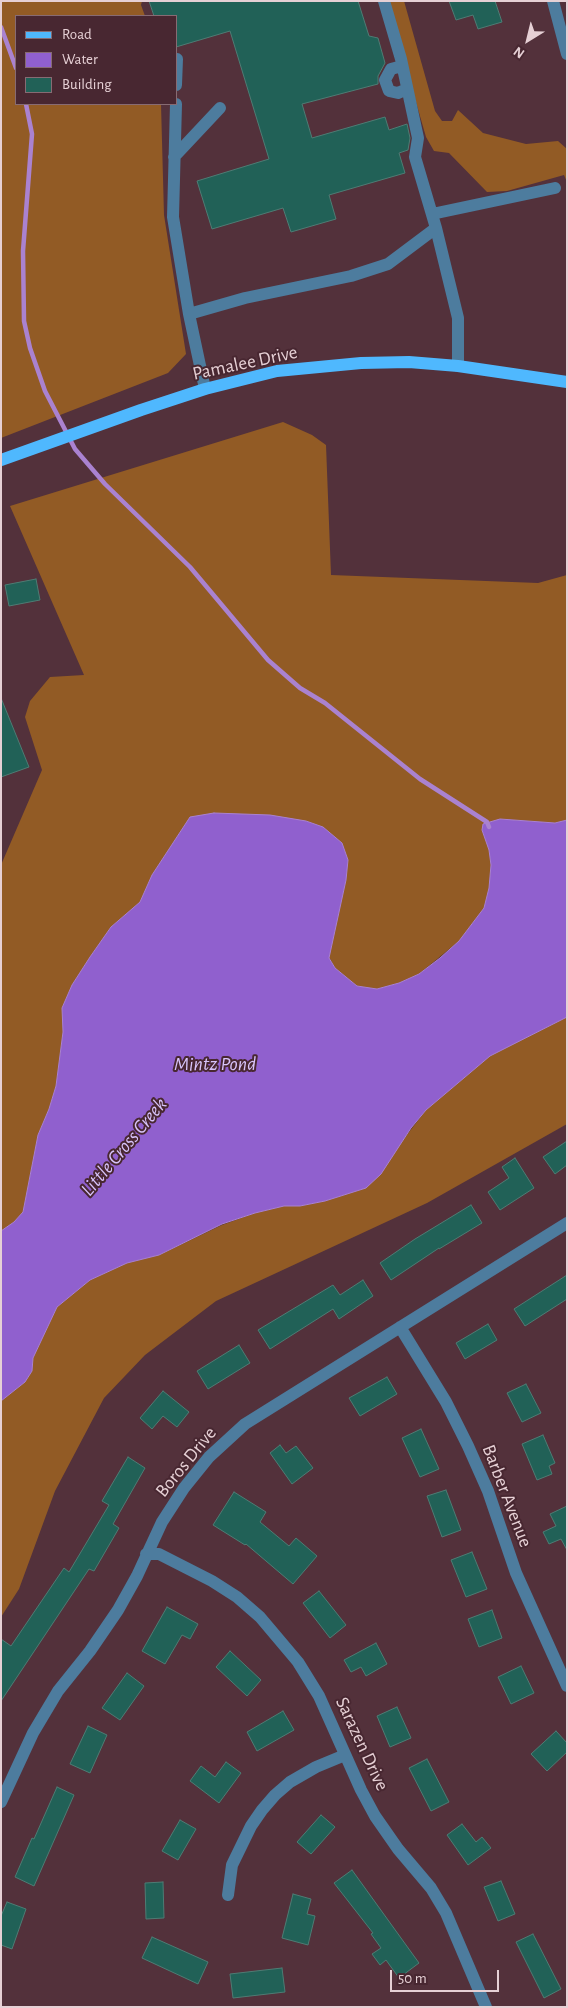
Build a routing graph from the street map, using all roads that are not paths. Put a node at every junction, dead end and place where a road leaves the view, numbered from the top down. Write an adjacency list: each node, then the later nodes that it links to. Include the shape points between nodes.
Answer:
1 (384, 1): 4 (street)
2 (553, 1): 3 (street)
3 (567, 54)
4 (402, 66): 5 (street); 5 (street, via 391,69 386,80 389,91 398,94)
5 (407, 89): 10 (street, via 418,138 415,156)
6 (176, 105): 8 (street)
7 (220, 108): 8 (street)
8 (174, 157): 12 (street, via 173,217)
9 (555, 188): 10 (street)
10 (432, 214): 11 (street)
11 (436, 228): 12 (street, via 388,264 351,276 245,298); 13 (street, via 458,318)
12 (189, 314): 15 (street)
13 (458, 366): 14 (main road, Pamalee Drive); 15 (main road, Pamalee Drive, via 361,363 277,371)
14 (567, 382)
15 (205, 389): 16 (main road, Pamalee Drive)
16 (1, 460)
17 (567, 1223): 18 (street, Boros Drive)
18 (400, 1327): 19 (street, Boros Drive, via 230,1436 184,1488); 20 (street, Barber Avenue, via 446,1402 468,1446 488,1491 516,1573)
19 (146, 1554): 21 (street, Sarazen Drive, via 159,1554 212,1581 260,1616 298,1662 319,1696); 22 (street, Boros Drive, via 118,1610 58,1690 33,1733)
20 (567, 1686)
21 (346, 1755): 23 (street, via 290,1782 262,1810 232,1864); 24 (street, Sarazen Drive, via 375,1816 431,1888 446,1914)
22 (1, 1802)
23 (228, 1895)
24 (486, 2007)

